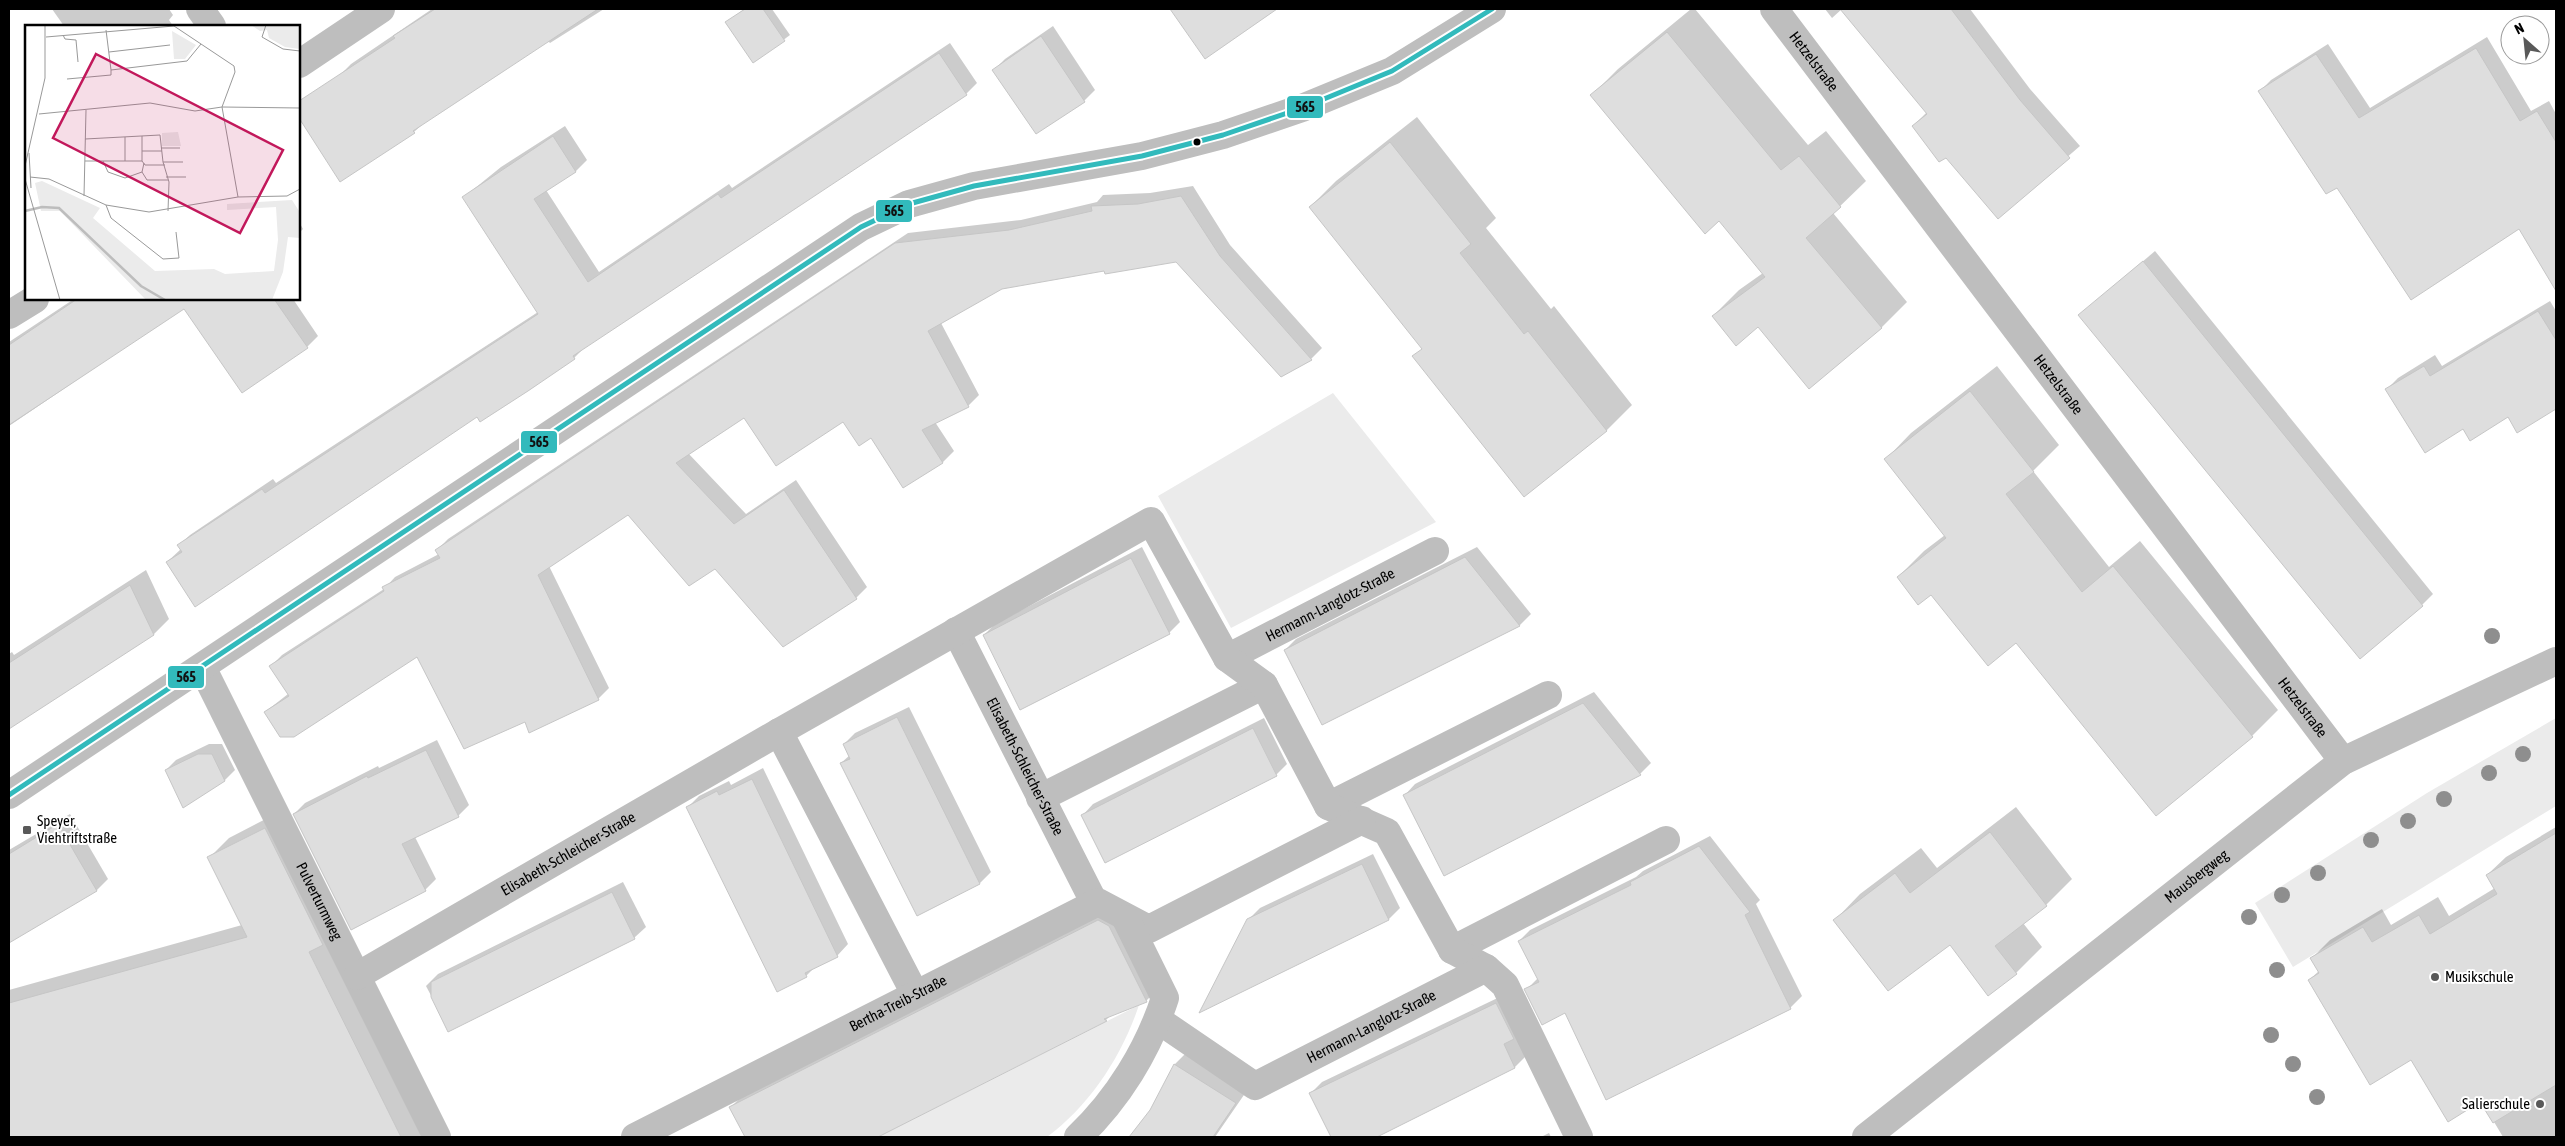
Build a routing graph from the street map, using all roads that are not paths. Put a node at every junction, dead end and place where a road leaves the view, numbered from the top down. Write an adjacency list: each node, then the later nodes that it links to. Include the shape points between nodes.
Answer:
1 (200, 9): 5 (street)
2 (381, 9): 6 (street)
3 (1492, 9): 13 (street, via 1392,71 1302,108 1223,135 1142,156 974,186 909,204 861,227)
4 (1774, 9): 17 (street, Hetzelstraße)
5 (211, 25)
6 (300, 63)
7 (33, 300): 8 (street)
8 (9, 315)
9 (1435, 551): 11 (street, Hermann-Langlotz-Straße)
10 (956, 631): 11 (street, Elisabeth-Schleicher-Straße, via 1151,521); 16 (street, Elisabeth-Schleicher-Straße); 19 (street, Elisabeth-Schleicher-Straße)
11 (1227, 658): 14 (street)
12 (2556, 661): 17 (street, Mausbergweg)
13 (202, 667): 18 (street); 27 (street, Pulverturmweg)
14 (1264, 685): 19 (street); 20 (street)
15 (1548, 695): 20 (street)
16 (779, 732): 27 (street, Elisabeth-Schleicher-Straße); 28 (street)
17 (2343, 761): 35 (street, Mausbergweg)
18 (9, 795)
19 (1040, 798): 23 (street, Elisabeth-Schleicher-Straße)
20 (1328, 806): 21 (street)
21 (1362, 820): 24 (street); 25 (street, via 1387,832)
22 (1666, 840): 25 (street)
23 (1095, 904): 24 (street, via 1098,902); 28 (street, Bertha-Treib-Straße)
24 (1138, 924): 29 (street, via 1165,998)
25 (1452, 950): 26 (street)
26 (1486, 968): 29 (street, Hermann-Langlotz-Straße, via 1256,1086); 34 (street, via 1505,985)
27 (357, 976): 31 (street, Pulverturmweg)
28 (915, 994): 30 (street, Bertha-Treib-Straße)
29 (1158, 1020): 33 (street, via 1133,1069 1105,1108)
30 (674, 1129): 32 (street, Bertha-Treib-Straße)
31 (437, 1137)
32 (635, 1137)
33 (1078, 1137)
34 (1579, 1137)
35 (1866, 1137)

